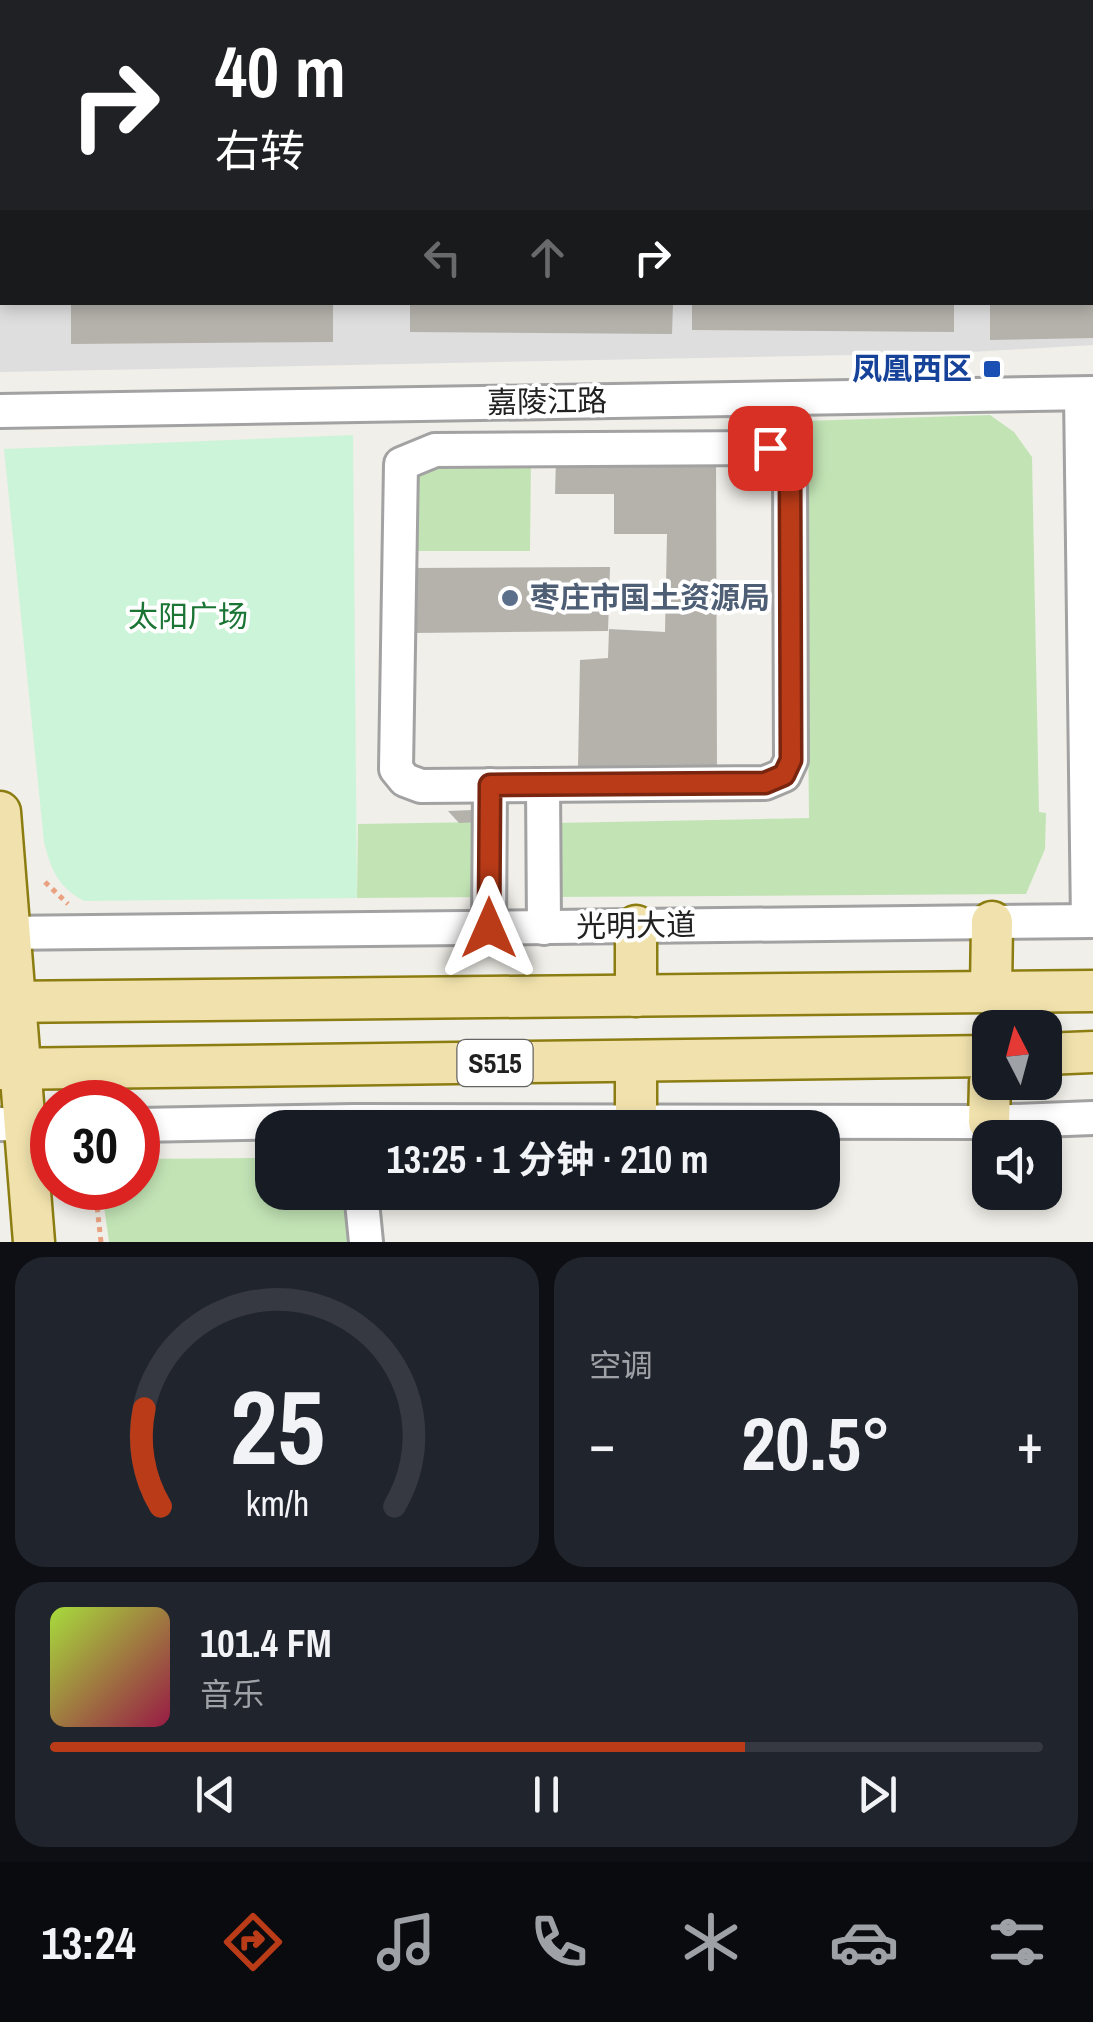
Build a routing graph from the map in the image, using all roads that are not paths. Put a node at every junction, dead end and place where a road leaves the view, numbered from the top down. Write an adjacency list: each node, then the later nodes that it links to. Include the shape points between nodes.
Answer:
1 (1087, 394): 2 (street, 嘉陵江路); 6 (street)
2 (0, 411)
3 (490, 785): 4 (street); 4 (street, via 421,786 396,768 402,464 436,450 770,448 790,469 791,760 784,775 765,783); 9 (street)
4 (543, 785): 10 (street)
5 (0, 812): 11 (main road)
6 (1090, 921): 7 (street, 光明大道)
7 (992, 922): 8 (street, 光明大道); 13 (main road)
8 (636, 926): 10 (street, 光明大道); 14 (main road)
9 (489, 928): 10 (street, 光明大道); 11 (street, 光明大道)
10 (544, 928)
11 (6, 933): 15 (main road)
12 (1093, 991): 13 (main road, S515)
13 (991, 992): 14 (main road, S515)
14 (636, 996): 15 (main road, S515)
15 (8, 1002): 20 (main road)
16 (1093, 1052): 17 (main road)
17 (1062, 1053)
18 (972, 1056): 19 (main road, S515)
19 (636, 1061): 20 (main road, S515); 22 (main road)
20 (10, 1069): 26 (main road)
21 (989, 1102): 23 (street, S515); 24 (street, S515)
22 (636, 1110)
23 (840, 1111)
24 (1093, 1118)
25 (255, 1124): 27 (street, S515)
26 (26, 1125): 29 (main road)
27 (160, 1125)
28 (363, 1210): 30 (street)
29 (34, 1242)
30 (366, 1242)

